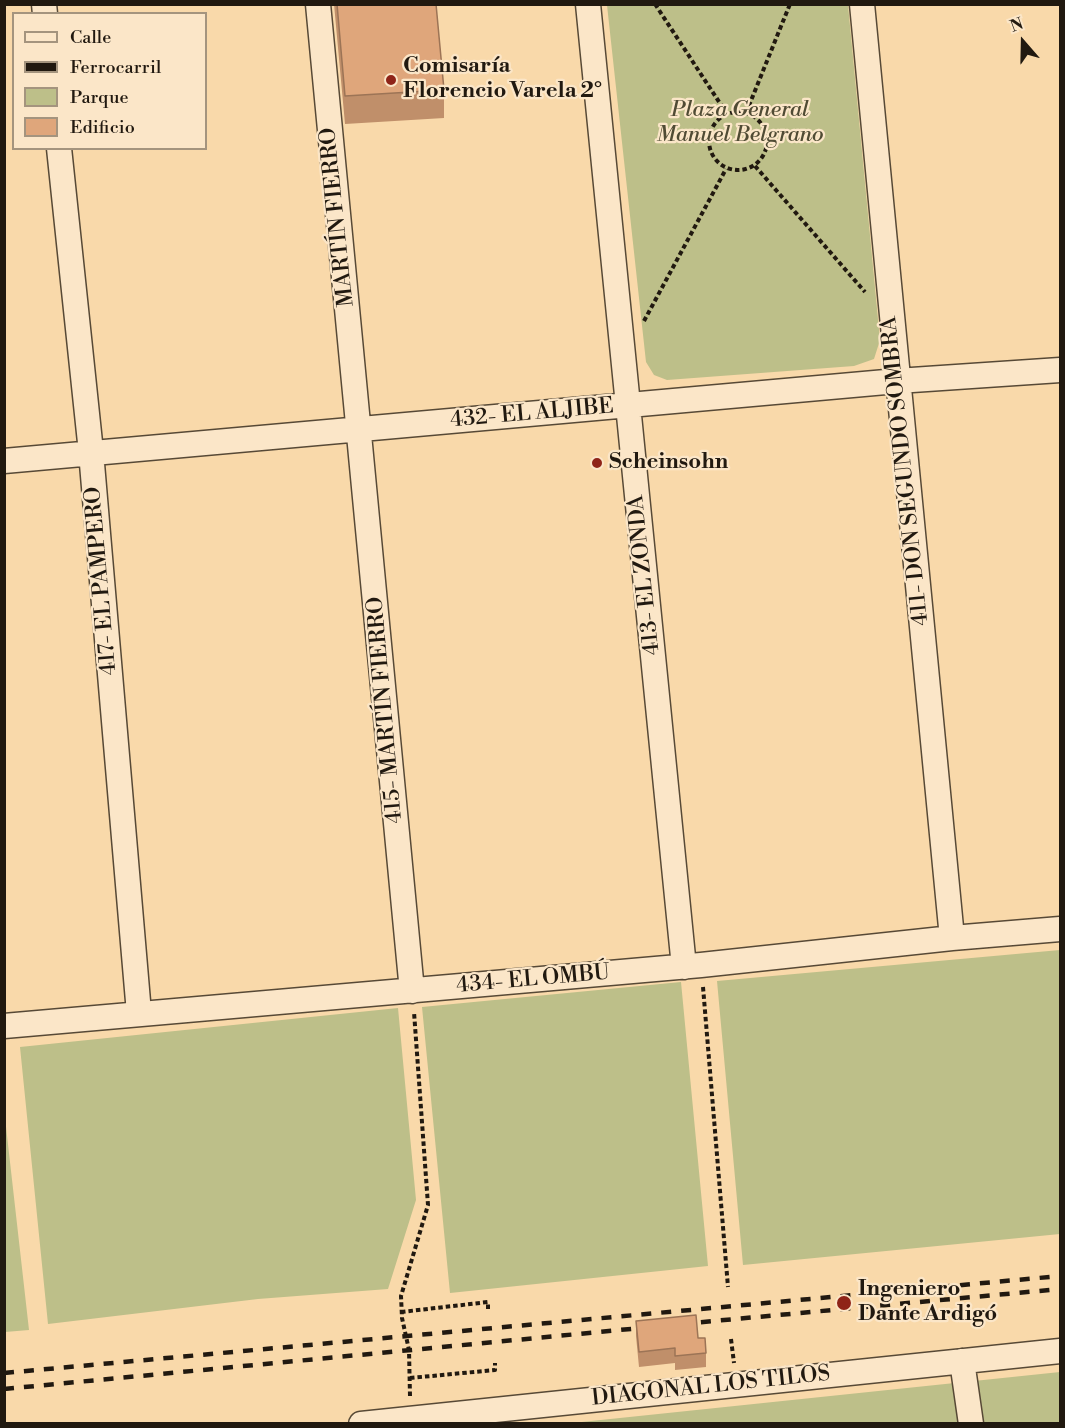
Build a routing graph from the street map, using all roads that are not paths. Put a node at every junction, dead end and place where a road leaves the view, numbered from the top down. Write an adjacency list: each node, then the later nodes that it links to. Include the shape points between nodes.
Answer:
1 (318, 4): 8 (street, MARTÍN FIERRO)
2 (588, 4): 7 (street, 413- EL ZONDA)
3 (862, 4): 6 (street, 411- DON SEGUNDO SOMBRA)
4 (59, 150): 9 (street, 417- EL PAMPERO)
5 (1060, 370): 6 (street, 432- EL ALJIBE)
6 (897, 381): 7 (street, 432- EL ALJIBE); 12 (street, 411- DON SEGUNDO SOMBRA)
7 (629, 405): 8 (street, 432- EL ALJIBE); 13 (street, 413- EL ZONDA)
8 (359, 430): 9 (street, 432- EL ALJIBE); 14 (street, 415- MARTÍN FIERRO)
9 (91, 452): 10 (street, 432- EL ALJIBE); 15 (street, 417- EL PAMPERO)
10 (4, 461)
11 (1060, 929): 12 (street, 434- EL OMBÚ)
12 (952, 938): 13 (street, 434- EL OMBÚ)
13 (692, 966): 14 (street, 434- EL OMBÚ)
14 (412, 991): 15 (street, 434- EL OMBÚ)
15 (139, 1013): 16 (street, 434- EL OMBÚ)
16 (4, 1026)
17 (1060, 1350): 18 (street, DIAGONAL LOS TILOS)
18 (962, 1361): 19 (street, DIAGONAL LOS TILOS); 21 (street)
19 (447, 1419): 20 (street, DIAGONAL LOS TILOS)
20 (361, 1424)
21 (971, 1424)

